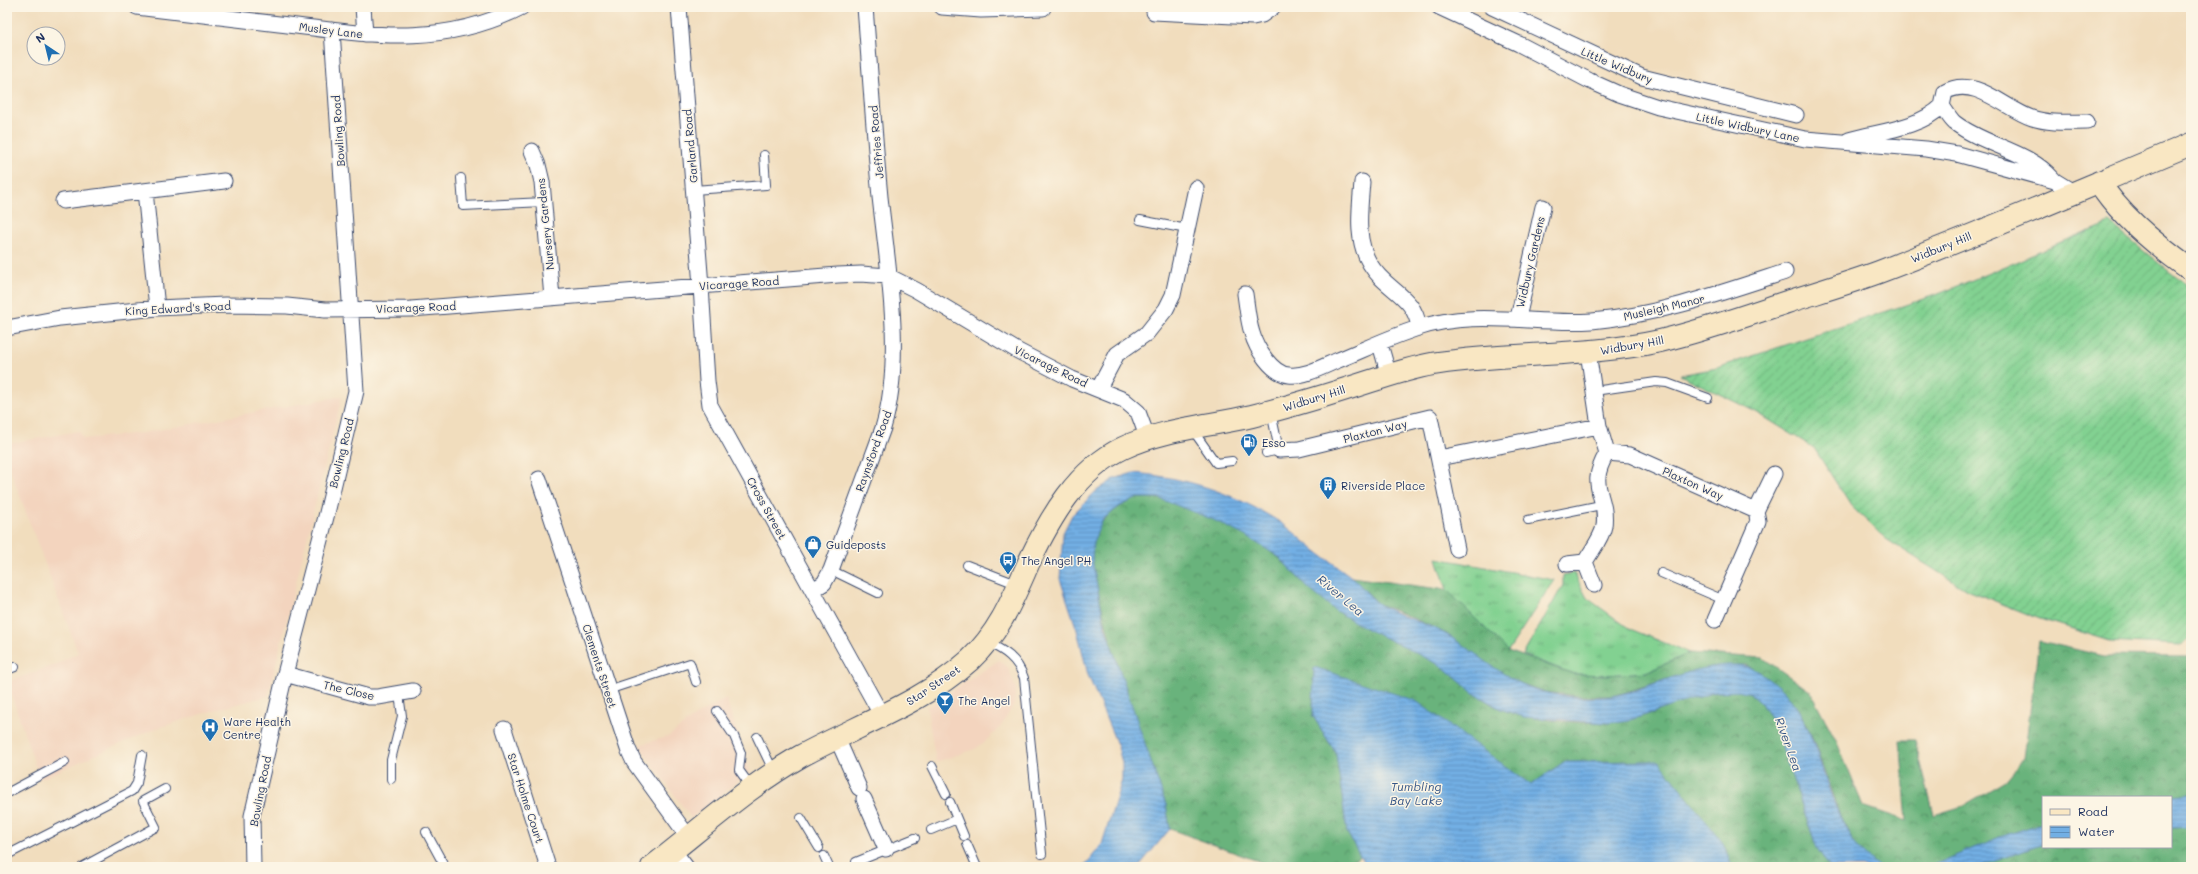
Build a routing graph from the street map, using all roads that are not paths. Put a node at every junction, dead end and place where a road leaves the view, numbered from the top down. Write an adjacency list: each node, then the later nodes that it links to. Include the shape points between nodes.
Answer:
1 (137, 7): 12 (street, Musley Lane)
2 (363, 7): 13 (street)
3 (522, 7): 13 (street, Musley Lane, via 498,20 469,28 392,37)
4 (679, 7): 27 (street, Garland Road)
5 (865, 7): 36 (street, Jeffries Road)
6 (942, 7): 10 (street, via 981,10)
7 (1273, 7): 11 (street, via 1262,15 1253,17)
8 (1439, 7): 17 (street, Little Widbury Lane, via 1590,81 1658,108 1805,139)
9 (1492, 7): 15 (street, Little Widbury, via 1642,78)
10 (1043, 8)
11 (1154, 12)
12 (332, 30): 13 (street, Musley Lane); 41 (street, Bowling Road)
13 (365, 34)
14 (1942, 106): 16 (street, via 1945,92 1964,86 1982,92 2033,118 2054,122); 17 (street, via 1934,114 1915,123); 25 (street, via 1954,122 1976,136 2043,168)
15 (1796, 115)
16 (2088, 122)
17 (1841, 142): 25 (street, Little Widbury Lane, via 1957,154)
18 (2191, 144): 24 (main road, Widbury Hill)
19 (532, 151): 30 (street, Nursery Gardens, via 538,165)
20 (764, 155): 27 (lane, via 766,184)
21 (461, 178): 30 (lane, via 463,206)
22 (224, 181): 28 (street)
23 (1362, 182): 45 (street, via 1359,231 1364,252 1381,279 1414,308 1418,314)
24 (2099, 182): 25 (main road, Widbury Hill); 34 (main road, via 2109,198 2142,231)
25 (2064, 187): 47 (main road, Widbury Hill, via 1875,273 1658,342)
26 (1196, 188): 33 (street, Vicarage Road)
27 (693, 190): 37 (street, Garland Road)
28 (145, 191): 29 (street); 40 (street)
29 (63, 200)
30 (544, 202): 39 (street, Nursery Gardens)
31 (1543, 207): 42 (street, Widbury Gardens)
32 (1140, 220): 33 (lane)
33 (1187, 229): 49 (street, Vicarage Road, via 1178,276 1166,310 1147,333 1117,354)
34 (2191, 270)
35 (1785, 272): 43 (street, Musleigh Manor, via 1685,305 1620,318)
36 (888, 276): 37 (street, Vicarage Road, via 861,274); 49 (street, Vicarage Road, via 1018,351 1072,379); 69 (street, Raynsford Road, via 893,355 890,406)
37 (701, 286): 39 (street, Vicarage Road); 73 (street, Cross Street, via 710,405)
38 (1244, 294): 46 (street, Widbury Gardens, via 1257,346 1274,368 1282,373 1289,375 1313,371)
39 (552, 298): 41 (street, Vicarage Road, via 410,309)
40 (157, 308): 41 (street, King Edward's Road, via 225,305); 44 (street, King Edward's Road, via 60,318)
41 (350, 310): 78 (street, Bowling Road, via 356,391)
42 (1518, 318): 43 (street, Widbury Gardens); 45 (street, Widbury Gardens, via 1474,318)
43 (1563, 322)
44 (7, 328)
45 (1419, 328): 46 (street, Widbury Gardens)
46 (1380, 344): 48 (street)
47 (1588, 352): 48 (main road, Widbury Hill, via 1437,363); 50 (street)
48 (1388, 376): 52 (main road, Widbury Hill)
49 (1099, 388): 55 (street, Vicarage Road, via 1132,406 1141,418)
50 (1594, 391): 51 (lane, via 1656,382 1667,383); 53 (street)
51 (1708, 398)
52 (1271, 411): 54 (main road, Widbury Hill); 56 (lane)
53 (1599, 426): 57 (street); 58 (street)
54 (1191, 428): 55 (main road, Widbury Hill); 59 (lane, via 1216,463)
55 (1148, 439): 71 (main road, Star Street, via 1107,458 1079,481 1055,514)
56 (1272, 452): 58 (street, Plaxton Way, via 1299,449 1430,417)
57 (1607, 453): 62 (street, via 1598,467); 63 (street, Plaxton Way, via 1630,456)
58 (1439, 458): 65 (street, Plaxton Way)
59 (1232, 461)
60 (1774, 474): 63 (street)
61 (539, 480): 80 (street, Clements Street)
62 (1601, 504): 64 (lane); 66 (street, via 1604,526)
63 (1756, 511): 75 (street, via 1758,522)
64 (1528, 520)
65 (1457, 549)
66 (1585, 562): 67 (street); 72 (street)
67 (1567, 564)
68 (967, 565): 71 (lane)
69 (831, 570): 73 (street, Raynsford Road, via 824,583); 74 (lane)
70 (1661, 572): 75 (lane)
71 (1019, 585): 77 (main road, Star Street, via 1009,610)
72 (1594, 585)
73 (813, 590): 83 (street, Cross Street)
74 (878, 593)
75 (1724, 600): 76 (street)
76 (1715, 620)
77 (987, 642): 83 (main road, Star Street, via 970,660 932,688); 105 (lane, via 1008,653 1020,665 1024,678)
78 (285, 674): 81 (street, The Close, via 369,697); 110 (street, Bowling Road, via 252,816)
79 (696, 682): 80 (lane, via 690,663)
80 (608, 690): 104 (street, Clements Street, via 634,762)
81 (406, 692): 91 (lane, via 391,760)
82 (716, 711): 93 (lane, via 734,736 741,753 739,770)
83 (882, 716): 86 (main road, Star Street)
84 (504, 729): 112 (street, Star Holme Court)
85 (757, 737): 90 (lane)
86 (838, 738): 90 (main road, Star Street); 103 (street)
87 (142, 755): 106 (lane, via 137,783 132,791)
88 (65, 762): 94 (lane)
89 (932, 766): 96 (lane)
90 (774, 773): 93 (main road, Star Street)
91 (391, 779)
92 (165, 789): 109 (lane, via 143,801 156,827)
93 (752, 789): 104 (main road, Star Street)
94 (7, 793)
95 (801, 818): 102 (lane)
96 (957, 819): 97 (lane); 99 (lane)
97 (931, 830)
98 (426, 832): 111 (lane)
99 (964, 836)
100 (915, 838): 103 (lane)
101 (967, 844): 115 (lane)
102 (819, 848)
103 (886, 849): 108 (lane)
104 (683, 852): 113 (main road, Star Street)
105 (1042, 854)
106 (7, 855)
107 (824, 856): 114 (lane)
108 (856, 862)
109 (82, 867)
110 (253, 867)
111 (445, 867)
112 (548, 867)
113 (652, 867)
114 (829, 867)
115 (976, 867)

